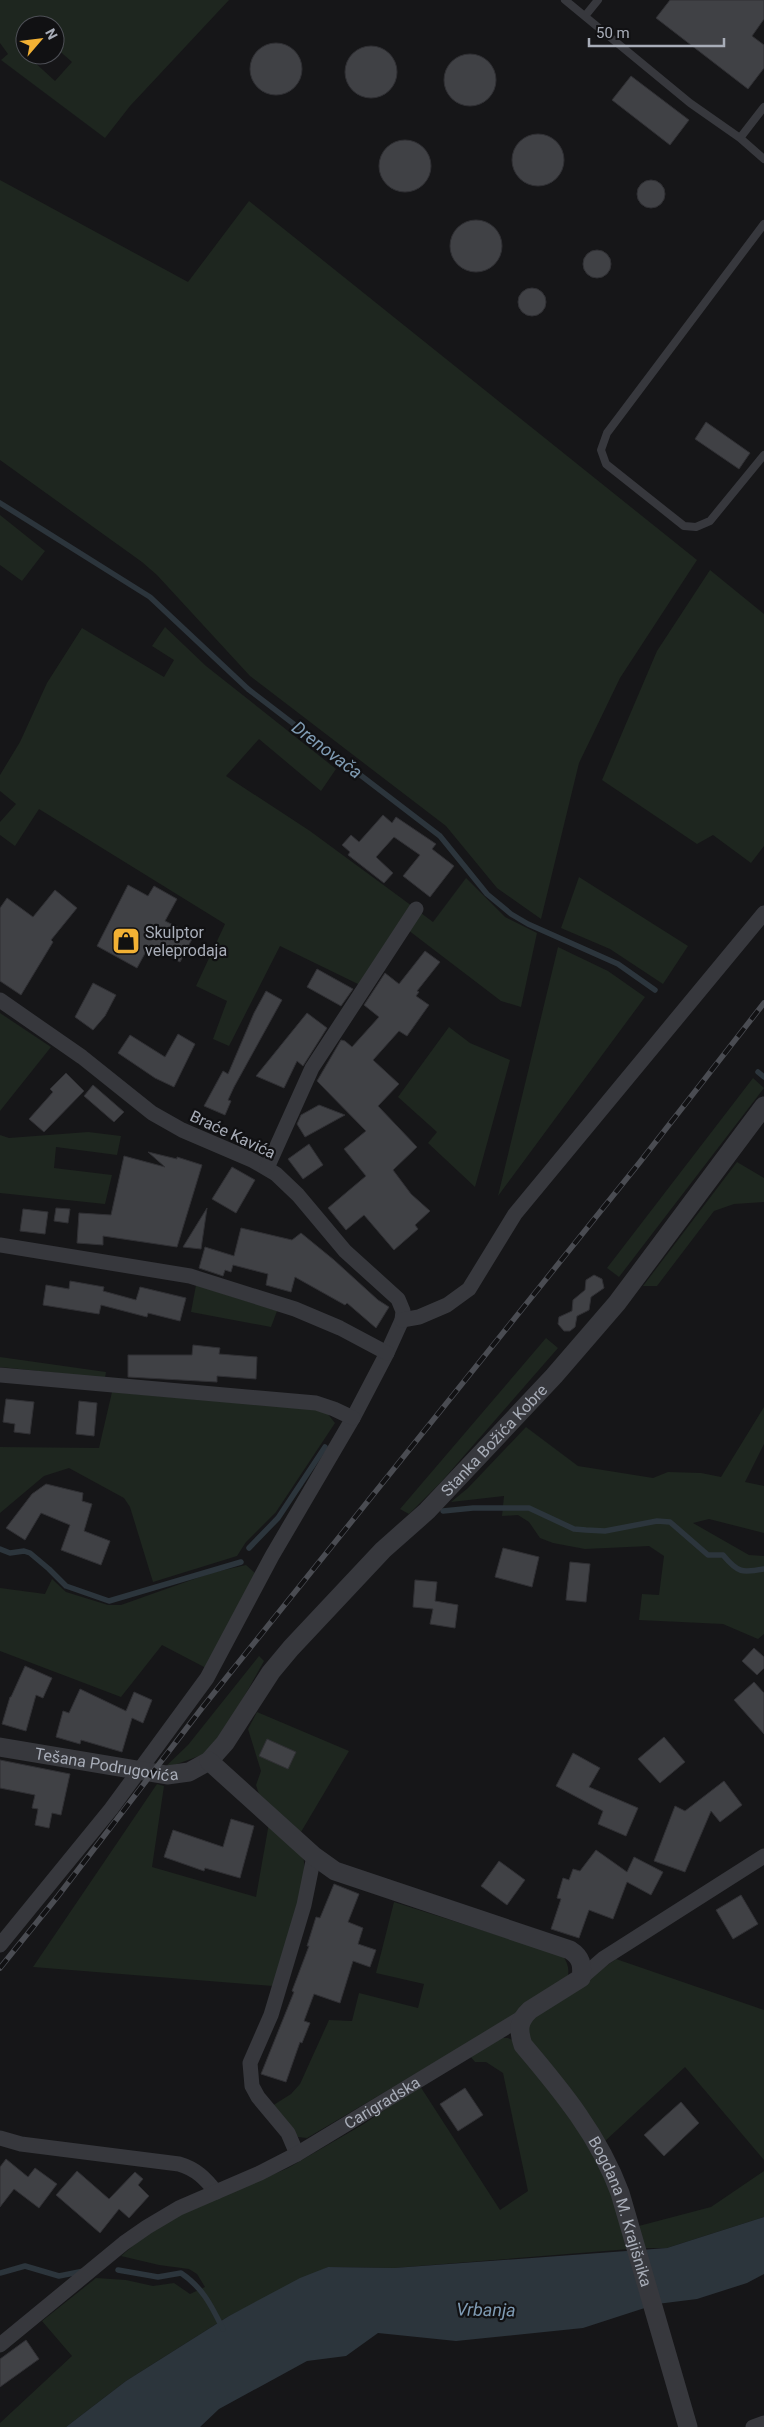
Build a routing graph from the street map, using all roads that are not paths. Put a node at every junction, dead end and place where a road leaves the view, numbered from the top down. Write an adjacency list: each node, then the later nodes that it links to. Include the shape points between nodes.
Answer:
1 (565, 0): 3 (lane)
2 (598, 0): 3 (lane)
3 (585, 16): 5 (lane, via 690,103)
4 (764, 106): 5 (lane)
5 (740, 138): 6 (lane)
6 (764, 159)
7 (764, 224): 8 (lane, via 607,433 601,450 606,464 684,526 696,527 710,521)
8 (764, 455)
9 (416, 908): 13 (street, via 312,1068)
10 (764, 913): 15 (street, via 515,1214 469,1289 447,1305 419,1317)
11 (0, 1000): 13 (street, Braće Kavića, via 82,1057 152,1113)
12 (764, 1106): 20 (street, Stanka Božića Kobre, via 588,1337 427,1511 384,1550 291,1648 271,1672 225,1743)
13 (267, 1168): 15 (street, Braće Kavića, via 286,1183 345,1251 398,1299 403,1311)
14 (0, 1245): 16 (street, via 190,1276 295,1309)
15 (402, 1320): 16 (street)
16 (387, 1353): 18 (street)
17 (0, 1375): 18 (street, via 316,1403)
18 (353, 1418): 21 (street, via 272,1556 207,1678)
19 (0, 1746): 21 (street, Tešana Podrugovića)
20 (208, 1761): 21 (street, Tešana Podrugovića, via 179,1774); 22 (street)
21 (138, 1771): 24 (street)
22 (314, 1856): 25 (street, via 335,1871 367,1883); 30 (street, via 304,1905 271,2015 250,2062 252,2086 258,2098 288,2133)
23 (764, 1856): 26 (street)
24 (0, 1945)
25 (574, 1952): 26 (street, via 590,1958); 27 (street, via 583,1966)
26 (604, 1958): 27 (street)
27 (582, 1978): 28 (street, via 530,2010)
28 (521, 2026): 30 (street, Carigradska, via 500,2030); 34 (street, Bogdana M. Krajišnika, via 523,2045 591,2131 610,2165)
29 (0, 2138): 31 (street, via 21,2144 179,2164 202,2175)
30 (297, 2154): 31 (street, Carigradska)
31 (216, 2192): 32 (street, Carigradska, via 179,2208 124,2243)
32 (0, 2345)
33 (764, 2423): 35 (street)
34 (688, 2427)
35 (753, 2427)

